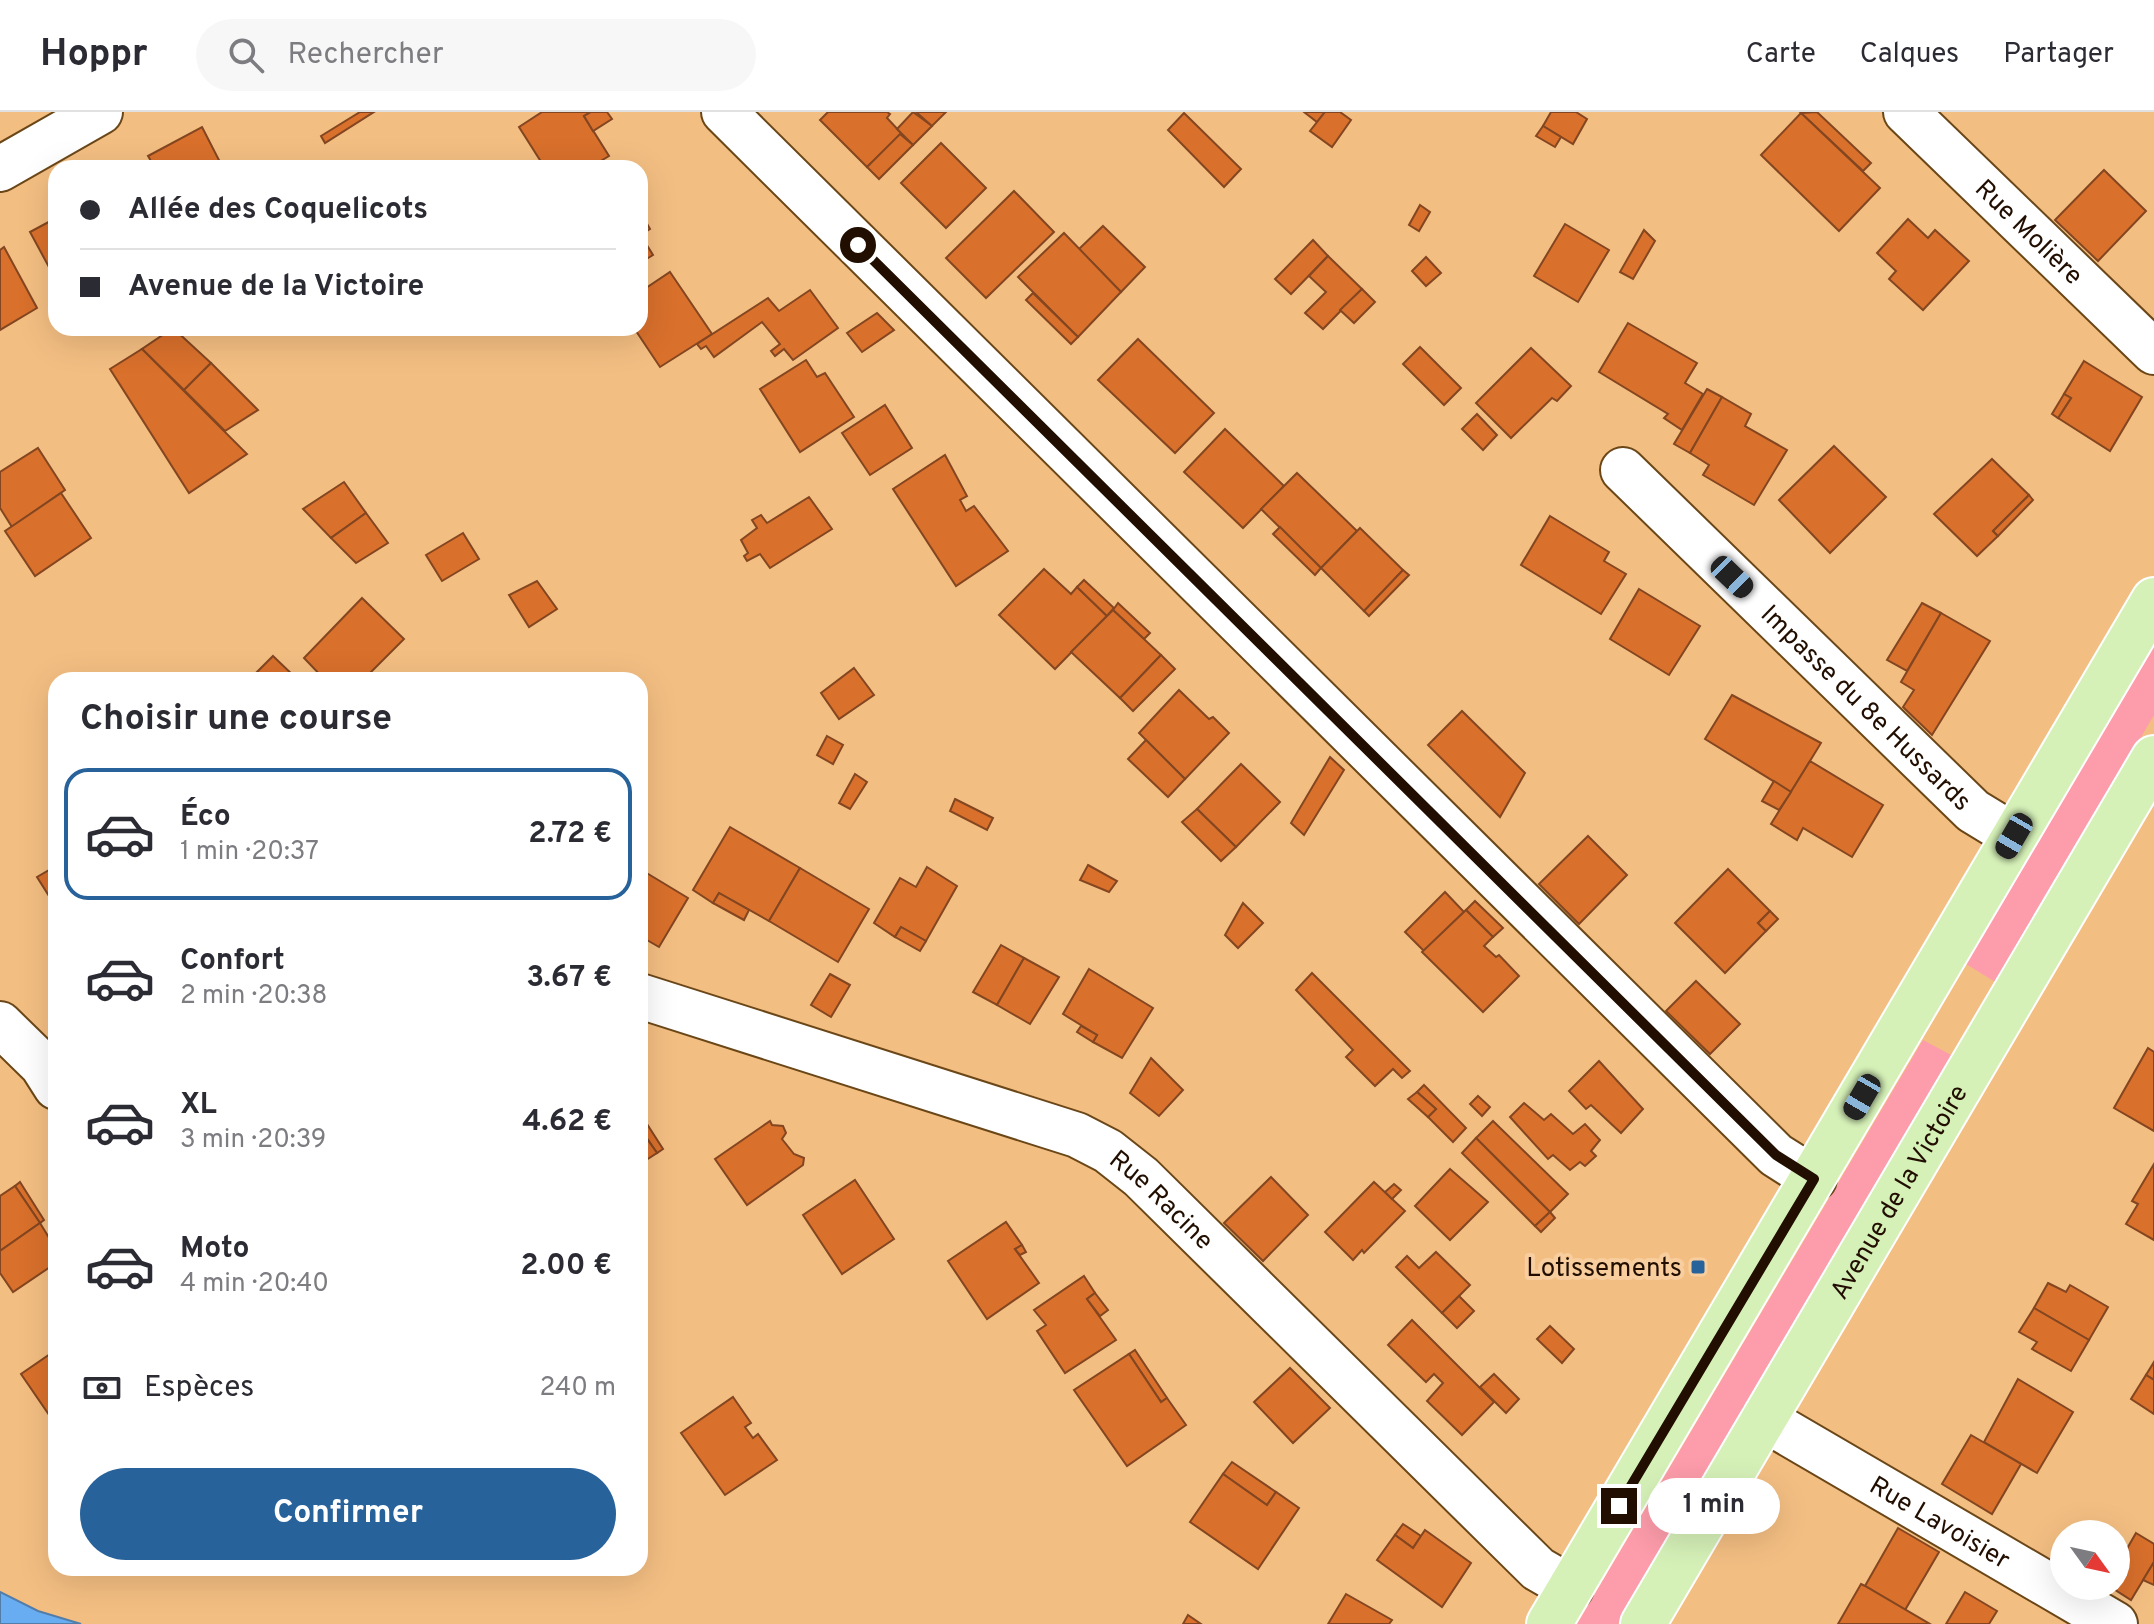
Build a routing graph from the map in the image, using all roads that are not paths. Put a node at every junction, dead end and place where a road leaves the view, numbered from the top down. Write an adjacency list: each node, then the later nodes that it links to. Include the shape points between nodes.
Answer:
1 (100, 112): 4 (street)
2 (724, 112): 13 (street, via 1776,1155)
3 (1906, 112): 5 (street, Rue Molière)
4 (0, 169)
5 (2154, 352)
6 (1623, 470): 9 (street, Impasse du 8e Hussards, via 1973,811)
7 (2154, 600): 9 (main road)
8 (2154, 758): 14 (main road, Avenue de la Victoire)
9 (2014, 836): 13 (main road)
10 (648, 999): 15 (street, Rue Racine, via 1077,1135 1108,1151 1141,1177 1538,1569)
11 (0, 1024): 12 (street)
12 (48, 1066)
13 (1814, 1179): 15 (main road)
14 (1764, 1419): 16 (main road, Avenue de la Victoire); 17 (street, Rue Lavoisier)
15 (1560, 1606)
16 (1643, 1624)
17 (2115, 1624)

